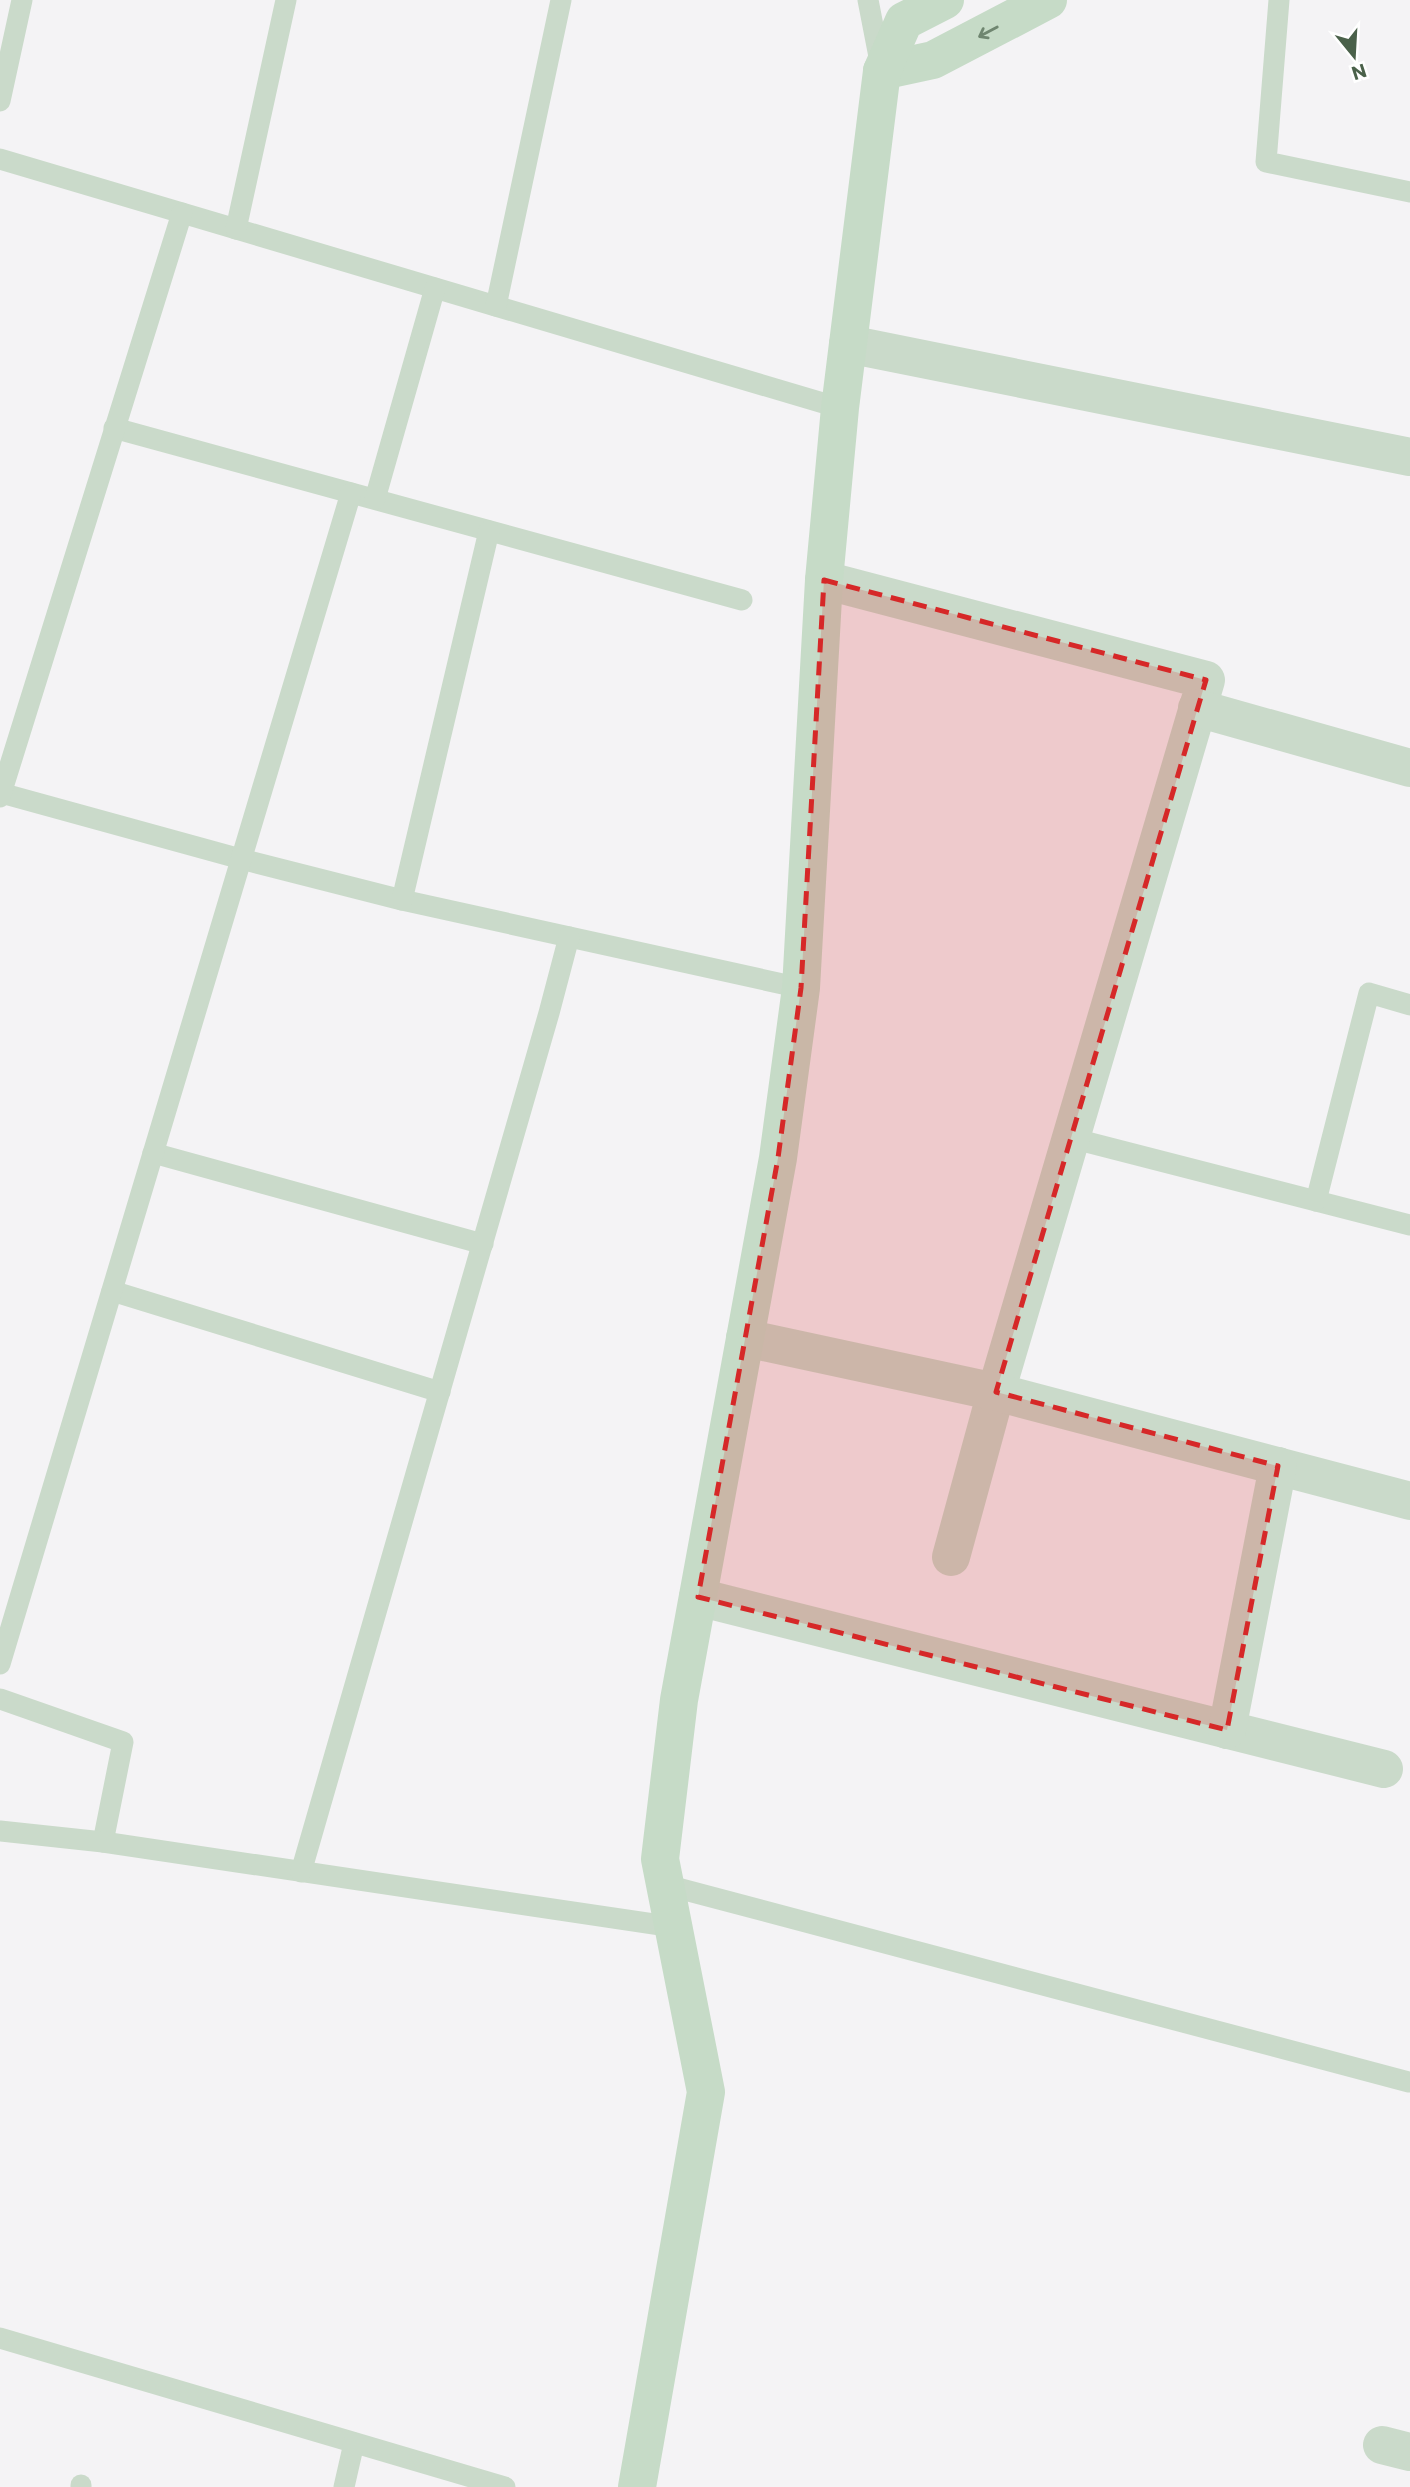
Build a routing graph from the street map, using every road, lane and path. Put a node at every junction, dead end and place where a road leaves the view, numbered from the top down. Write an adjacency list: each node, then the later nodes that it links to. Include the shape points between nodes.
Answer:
1 (22, 0): 9 (lane)
2 (286, 0): 13 (lane)
3 (561, 0): 15 (lane)
4 (868, 0): 8 (lane)
5 (945, 0): 8 (street, via 904,21)
6 (1048, 0): 8 (street, one-way to 8, via 933,60)
7 (1279, 0): 11 (lane, via 1266,162)
8 (882, 71): 16 (street)
9 (0, 101)
10 (0, 159): 12 (lane)
11 (1410, 192)
12 (182, 213): 13 (lane); 18 (lane)
13 (236, 229): 14 (lane)
14 (435, 288): 15 (lane); 21 (lane)
15 (496, 306): 17 (lane)
16 (848, 344): 17 (street); 19 (street)
17 (840, 408): 23 (street)
18 (114, 428): 20 (lane); 27 (lane)
19 (1410, 457)
20 (351, 493): 21 (lane); 28 (lane)
21 (375, 499): 22 (lane)
22 (489, 531): 24 (lane); 29 (lane)
23 (824, 580): 25 (street, via 1206,680); 31 (street)
24 (742, 600)
25 (1197, 708): 26 (street); 33 (street)
26 (1410, 768)
27 (1, 795): 28 (lane)
28 (241, 859): 29 (lane); 34 (lane)
29 (402, 900): 30 (lane)
30 (569, 937): 31 (lane); 37 (lane)
31 (801, 988): 39 (street, via 778,1158)
32 (1410, 1004): 35 (lane, via 1369,993)
33 (1071, 1138): 35 (lane); 41 (street)
34 (153, 1153): 37 (lane); 38 (lane)
35 (1316, 1201): 36 (lane)
36 (1410, 1225)
37 (483, 1244): 40 (lane)
38 (112, 1291): 40 (lane); 45 (lane)
39 (745, 1338): 41 (street); 46 (street)
40 (440, 1392): 53 (lane)
41 (996, 1392): 42 (street); 44 (street)
42 (1278, 1466): 43 (street); 49 (street)
43 (1410, 1501)
44 (951, 1557)
45 (10, 1595): 47 (lane)
46 (698, 1597): 49 (street); 54 (street, via 679,1700 660,1859)
47 (0, 1664)
48 (0, 1699): 52 (lane, via 123,1742)
49 (1227, 1730): 50 (street)
50 (1384, 1769)
51 (0, 1831): 52 (lane)
52 (103, 1842): 53 (lane)
53 (301, 1872): 55 (lane)
54 (666, 1885): 55 (street); 56 (lane)
55 (674, 1927): 61 (street, via 706,2092)
56 (1409, 2082)
57 (0, 2338): 58 (lane)
58 (354, 2443): 59 (lane); 60 (lane)
59 (344, 2487)
60 (505, 2487)
61 (637, 2487)

